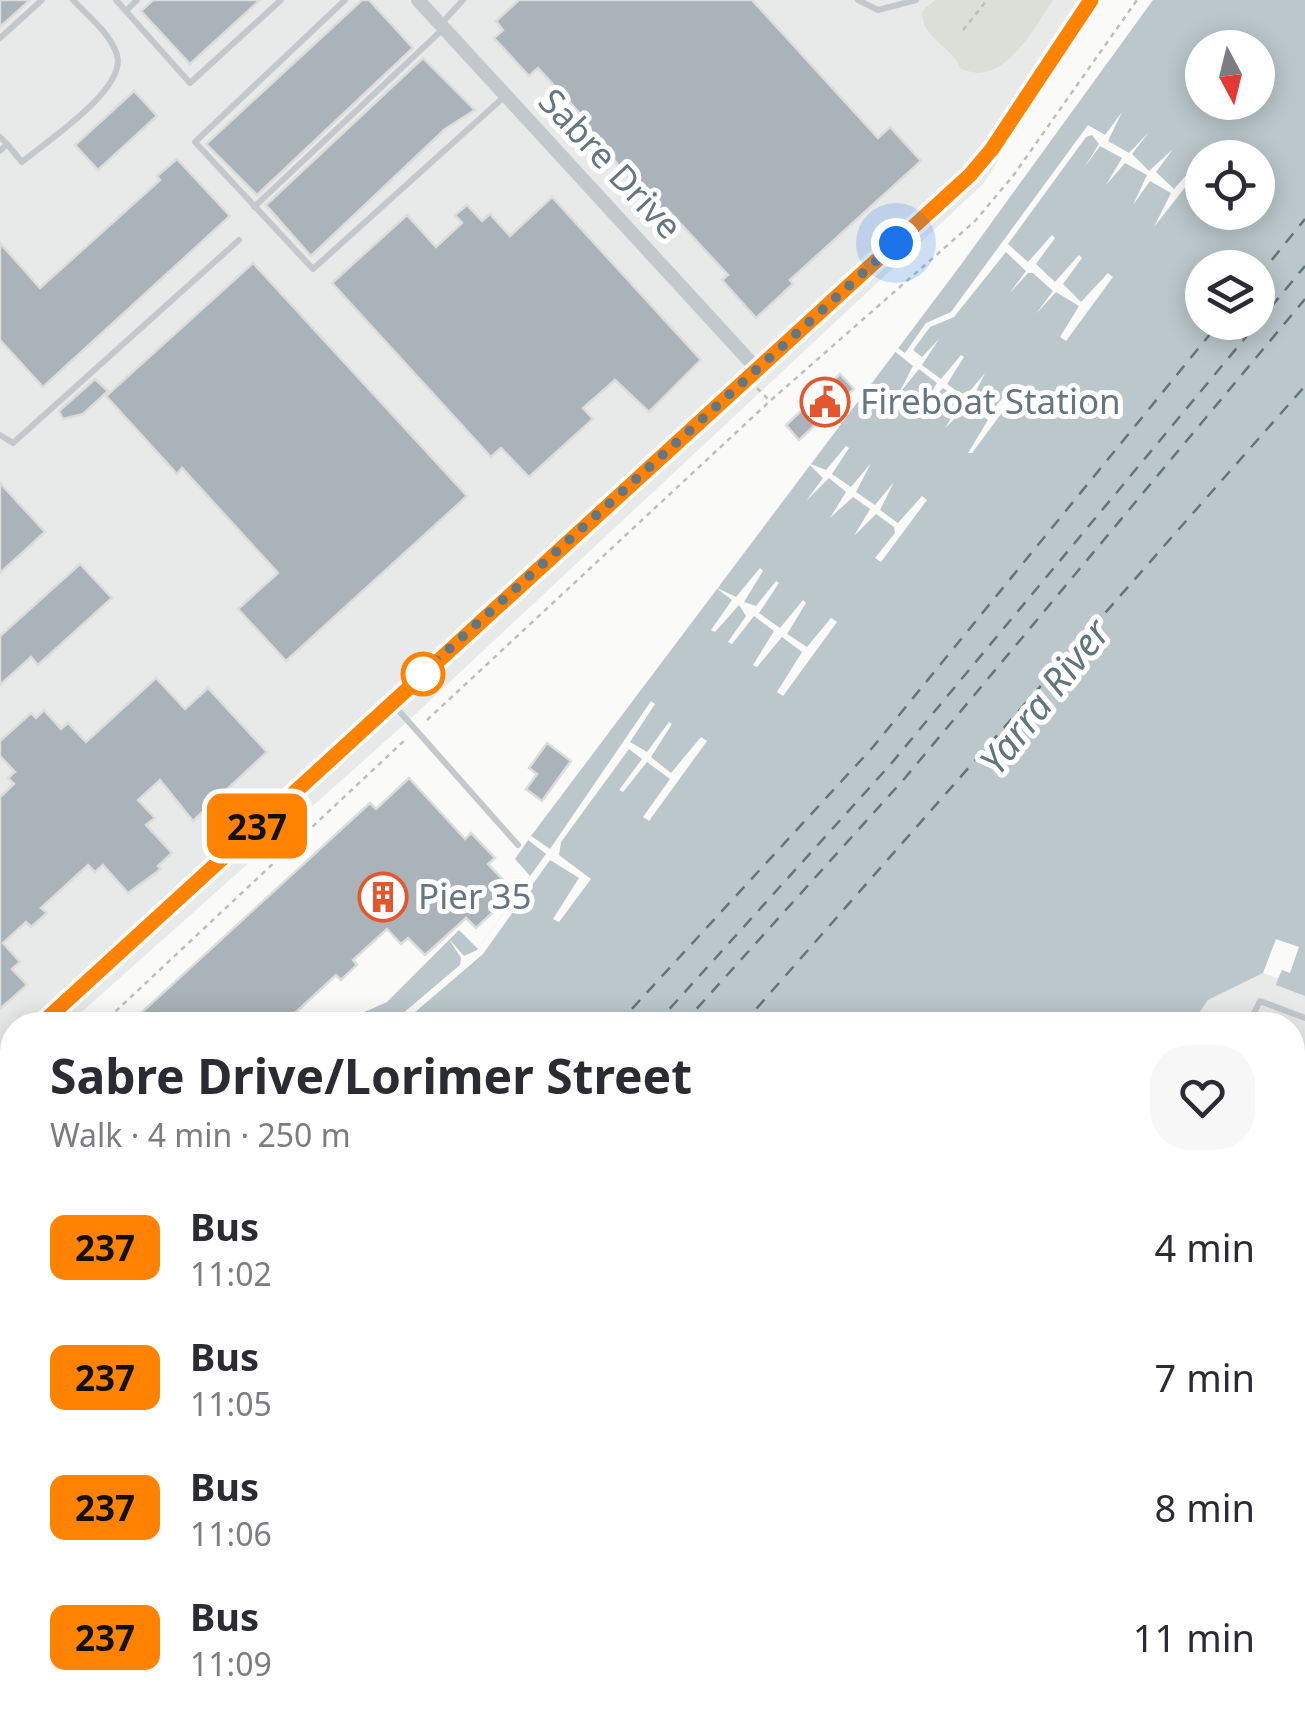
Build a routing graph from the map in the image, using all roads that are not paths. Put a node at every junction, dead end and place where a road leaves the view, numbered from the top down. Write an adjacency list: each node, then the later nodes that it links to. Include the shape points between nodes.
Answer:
1 (42, 0): 14 (lane)
2 (73, 0): 17 (lane, via 107,36 118,74 108,90 22,162)
3 (116, 0): 12 (lane)
4 (137, 0): 12 (lane)
5 (281, 0): 12 (lane, via 190,82)
6 (345, 0): 18 (lane, via 195,142)
7 (418, 0): 13 (street, Sabre Drive)
8 (464, 0): 13 (lane)
9 (858, 0): 10 (lane, via 878,10)
10 (916, 0)
11 (1091, 0): 20 (street, via 985,159)
12 (126, 11)
13 (442, 26): 15 (street, Sabre Drive); 18 (lane)
14 (0, 38)
15 (506, 96): 18 (lane, via 312,269); 20 (street, Sabre Drive)
16 (0, 137): 17 (lane)
17 (3, 148)
18 (254, 207)
19 (239, 240): 21 (lane, via 13,443)
20 (757, 369): 22 (street)
21 (0, 435)
22 (391, 702): 23 (lane); 24 (street)
23 (518, 845)
24 (54, 1012)
25 (1254, 1012): 26 (lane, via 1260,1001)
26 (1289, 1012)

